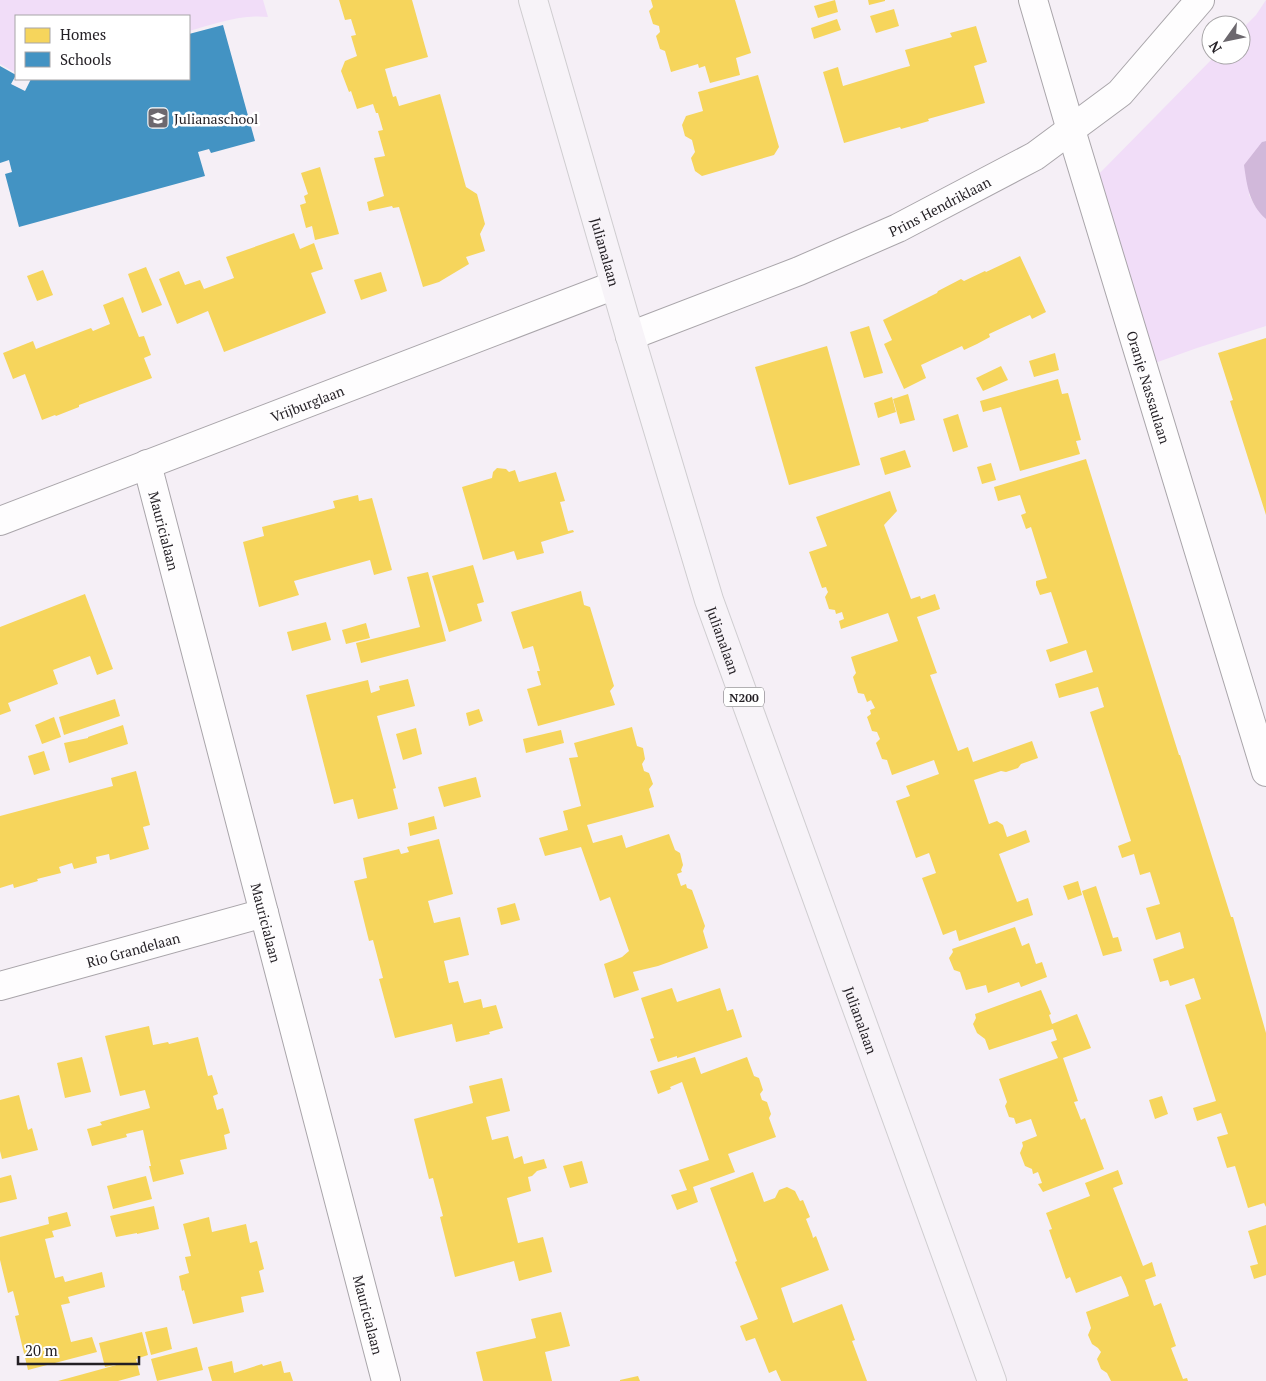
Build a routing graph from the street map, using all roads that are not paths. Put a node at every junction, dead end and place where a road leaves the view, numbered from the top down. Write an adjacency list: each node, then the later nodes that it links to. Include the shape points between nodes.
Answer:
1 (533, 0): 5 (main road, Julianalaan / N200)
2 (1033, 0): 4 (street, Oranje Nassaulaan)
3 (1200, 0): 4 (street, Prins Hendriklaan, via 1120,93)
4 (1071, 130): 6 (street, Prins Hendriklaan, via 1035,156 898,228 799,271); 9 (street, Oranje Nassaulaan)
5 (615, 285): 6 (main road, Julianalaan / N200); 7 (street, Vrijburglaan)
6 (630, 336): 13 (main road, Julianalaan / N200, via 709,600)
7 (147, 464): 8 (street, Vrijburglaan); 10 (street, Mauricialaan)
8 (0, 521)
9 (1266, 772)
10 (264, 913): 11 (street, Rio Grandelaan); 12 (street, Mauricialaan)
11 (0, 986)
12 (386, 1381)
13 (992, 1381)

